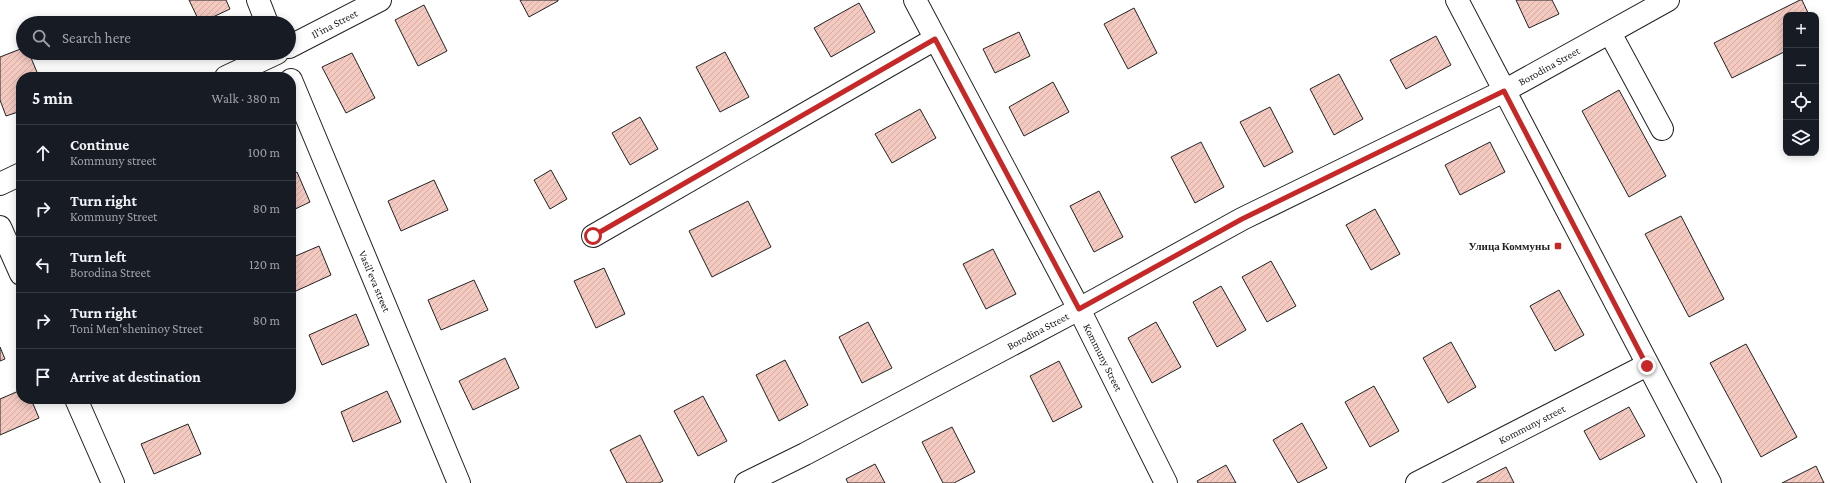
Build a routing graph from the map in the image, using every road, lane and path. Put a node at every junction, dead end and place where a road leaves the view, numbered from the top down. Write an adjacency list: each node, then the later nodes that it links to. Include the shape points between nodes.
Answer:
1 (258, 0): 6 (street)
2 (380, 0): 9 (street, Il'ina Street)
3 (915, 0): 8 (street, Kommuny Street)
4 (1457, 0): 14 (street)
5 (1668, 0): 7 (street, Borodina Street)
6 (264, 16)
7 (1610, 33): 14 (street, Borodina Street); 16 (street)
8 (935, 39): 20 (street); 22 (street, Kommuny Street)
9 (296, 43)
10 (263, 60): 12 (street)
11 (282, 60): 13 (street)
12 (237, 72)
13 (288, 72)
14 (1504, 91): 22 (street, Borodina Street, via 1242,219); 23 (street)
15 (296, 92): 26 (street, Vasil'eva street)
16 (1662, 129)
17 (16, 176): 18 (street)
18 (0, 184)
19 (0, 227): 21 (street)
20 (593, 236)
21 (16, 263)
22 (1079, 309): 27 (street, Borodina Street); 28 (street, Kommuny Street)
23 (1647, 366): 29 (street, Kommuny street); 30 (street)
24 (78, 404): 25 (street)
25 (113, 483)
26 (459, 483)
27 (746, 483)
28 (1166, 483)
29 (1417, 483)
30 (1710, 483)

